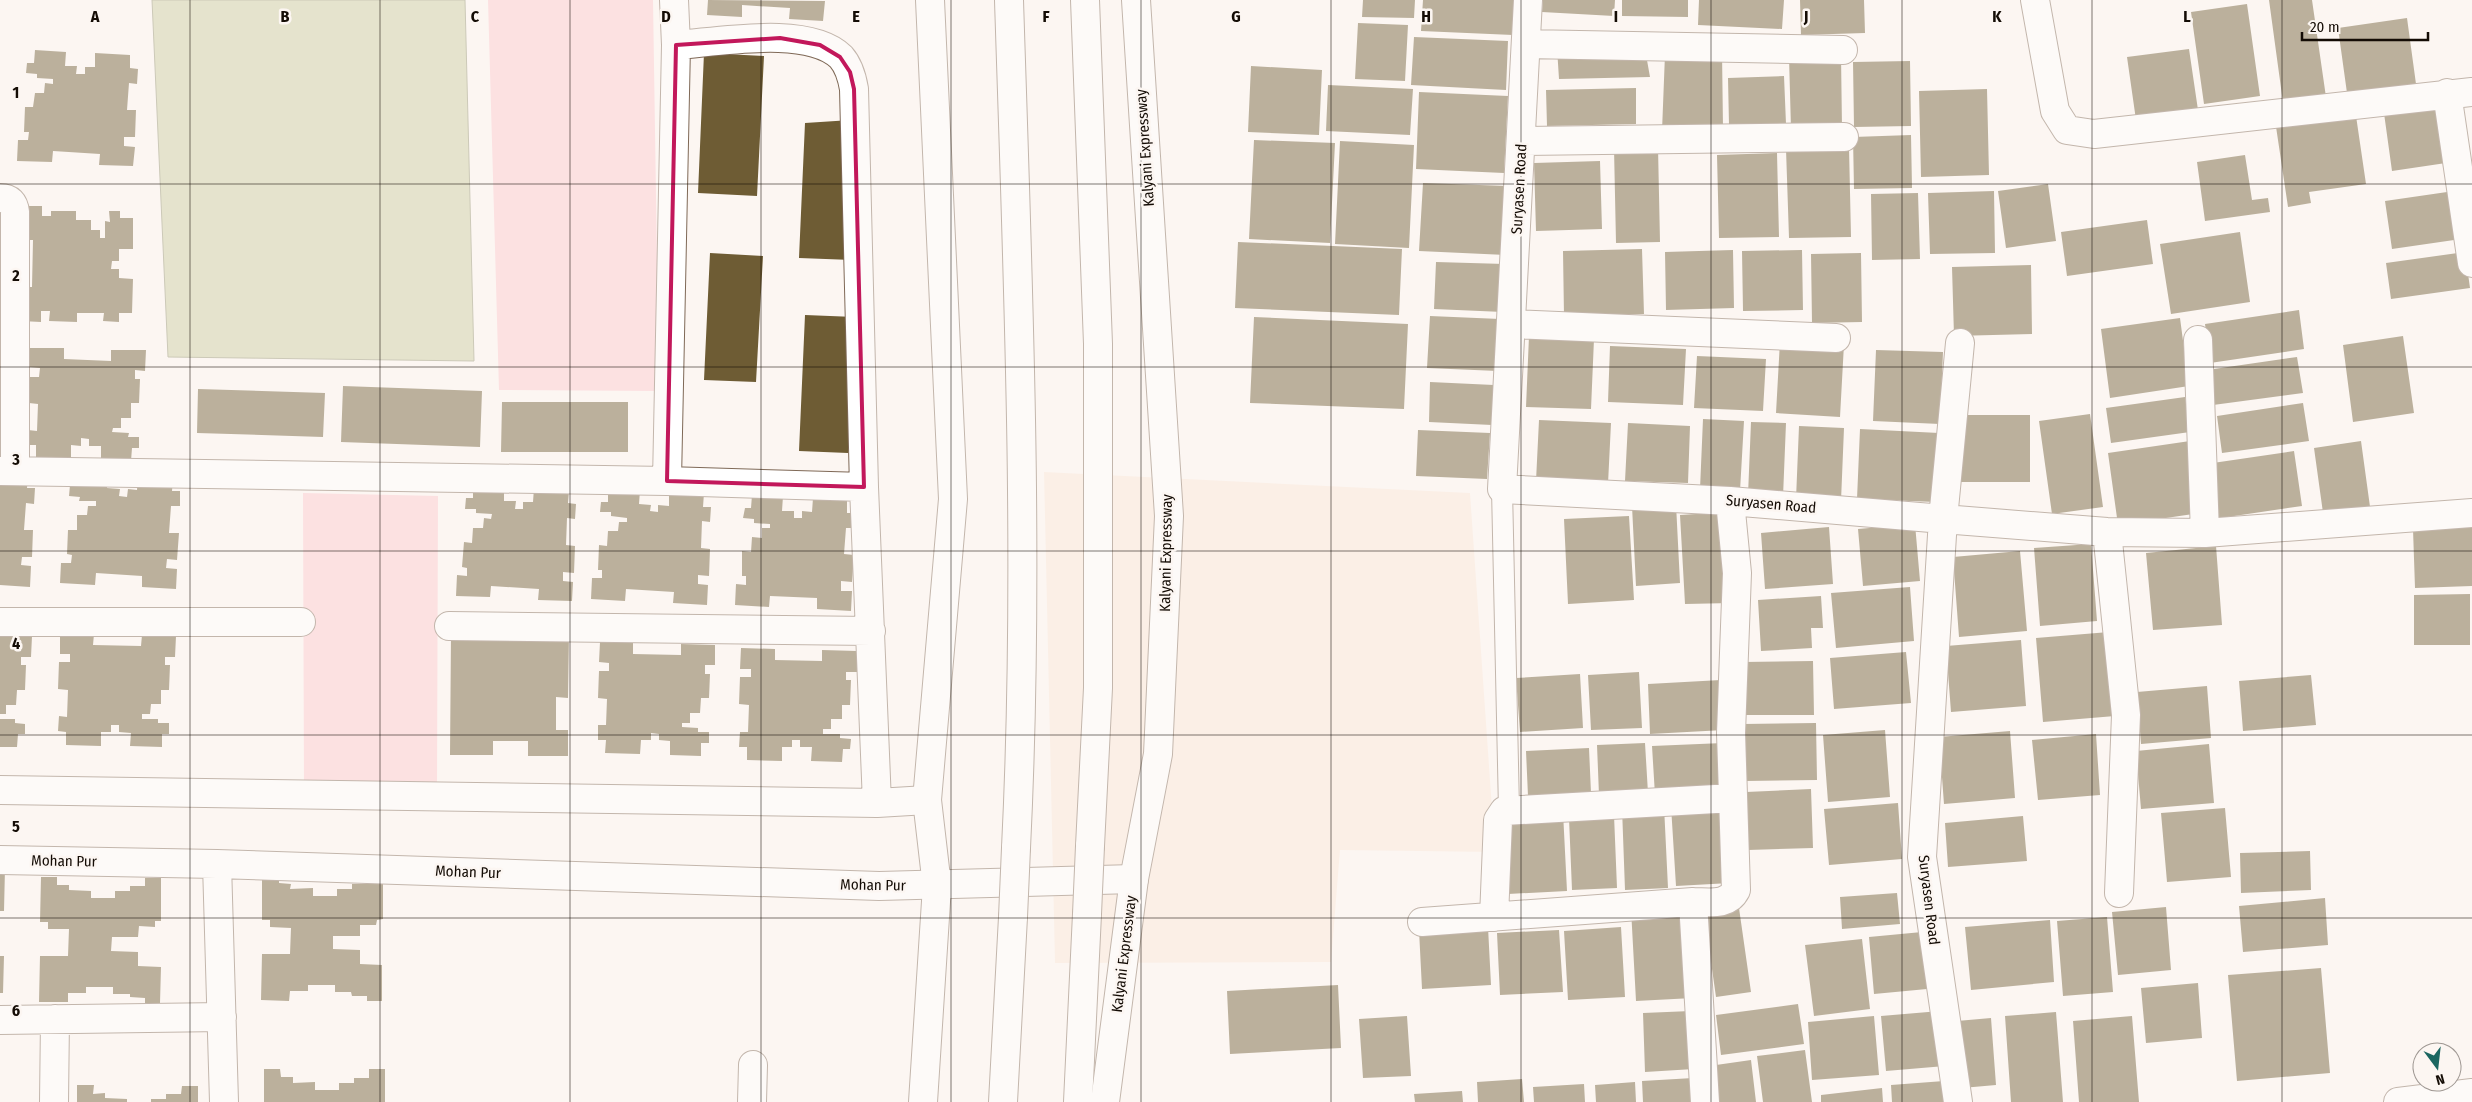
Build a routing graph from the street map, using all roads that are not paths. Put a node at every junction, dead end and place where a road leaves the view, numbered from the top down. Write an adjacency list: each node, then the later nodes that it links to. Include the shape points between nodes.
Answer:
1 (674, 0): 9 (main road)
2 (930, 0): 35 (main road, via 953,499)
3 (1009, 0): 55 (main road, bridge, via 1021,361 1022,726)
4 (1085, 0): 56 (main road, bridge, via 1098,344 1098,688)
5 (1136, 0): 40 (main road, Kalyani Expressway, via 1169,516 1158,754)
6 (1528, 0): 8 (main road, Suryasen Road)
7 (2035, 0): 11 (main road, via 2055,111 2067,130 2094,134)
8 (1526, 44): 10 (main road); 13 (main road, Suryasen Road)
9 (676, 45): 21 (main road); 22 (main road, via 760,38 797,39 820,45 840,57 850,72 854,88)
10 (1843, 50)
11 (2459, 93): 15 (main road)
12 (1844, 137): 13 (main road)
13 (1522, 141): 16 (main road, Suryasen Road)
14 (0, 198): 20 (main road, via 10,200 16,212)
15 (2472, 263)
16 (1512, 324): 17 (main road); 23 (main road, Suryasen Road)
17 (1836, 338)
18 (2198, 340): 28 (main road)
19 (1960, 343): 26 (main road)
20 (8, 471): 21 (main road)
21 (667, 481): 22 (main road)
22 (864, 487): 32 (main road)
23 (1502, 489): 24 (main road, Suryasen Road); 37 (lane)
24 (1730, 501): 26 (main road, Suryasen Road); 34 (main road, via 1737,573 1731,732)
25 (2472, 513): 28 (main road)
26 (1943, 519): 27 (main road); 59 (main road, Suryasen Road, via 1922,857)
27 (2107, 532): 28 (main road); 42 (main road, via 2126,715)
28 (2205, 533)
29 (0, 622): 30 (main road)
30 (301, 622)
31 (449, 626): 32 (main road)
32 (871, 632): 36 (main road)
33 (0, 790): 36 (main road)
34 (1733, 798): 37 (main road); 43 (main road, via 1736,890 1724,902)
35 (927, 800): 36 (main road); 41 (main road)
36 (877, 803)
37 (1509, 810): 44 (main road, via 1498,820)
38 (0, 860): 39 (main road, Mohan Pur)
39 (217, 864): 41 (main road, Mohan Pur); 46 (main road)
40 (1134, 879): 41 (main road, Mohan Pur); 57 (main road, Kalyani Expressway)
41 (937, 886): 54 (main road)
42 (2119, 893)
43 (1693, 902): 44 (main road); 58 (main road)
44 (1494, 917): 45 (main road)
45 (1422, 922)
46 (222, 1017): 47 (main road); 52 (main road)
47 (54, 1019): 48 (main road); 51 (main road)
48 (0, 1020)
49 (753, 1065): 53 (main road)
50 (2472, 1093): 60 (main road)
51 (54, 1102)
52 (224, 1102)
53 (752, 1102)
54 (923, 1102)
55 (1003, 1102)
56 (1078, 1102)
57 (1105, 1102)
58 (1705, 1102)
59 (1958, 1102)
60 (2398, 1102)

